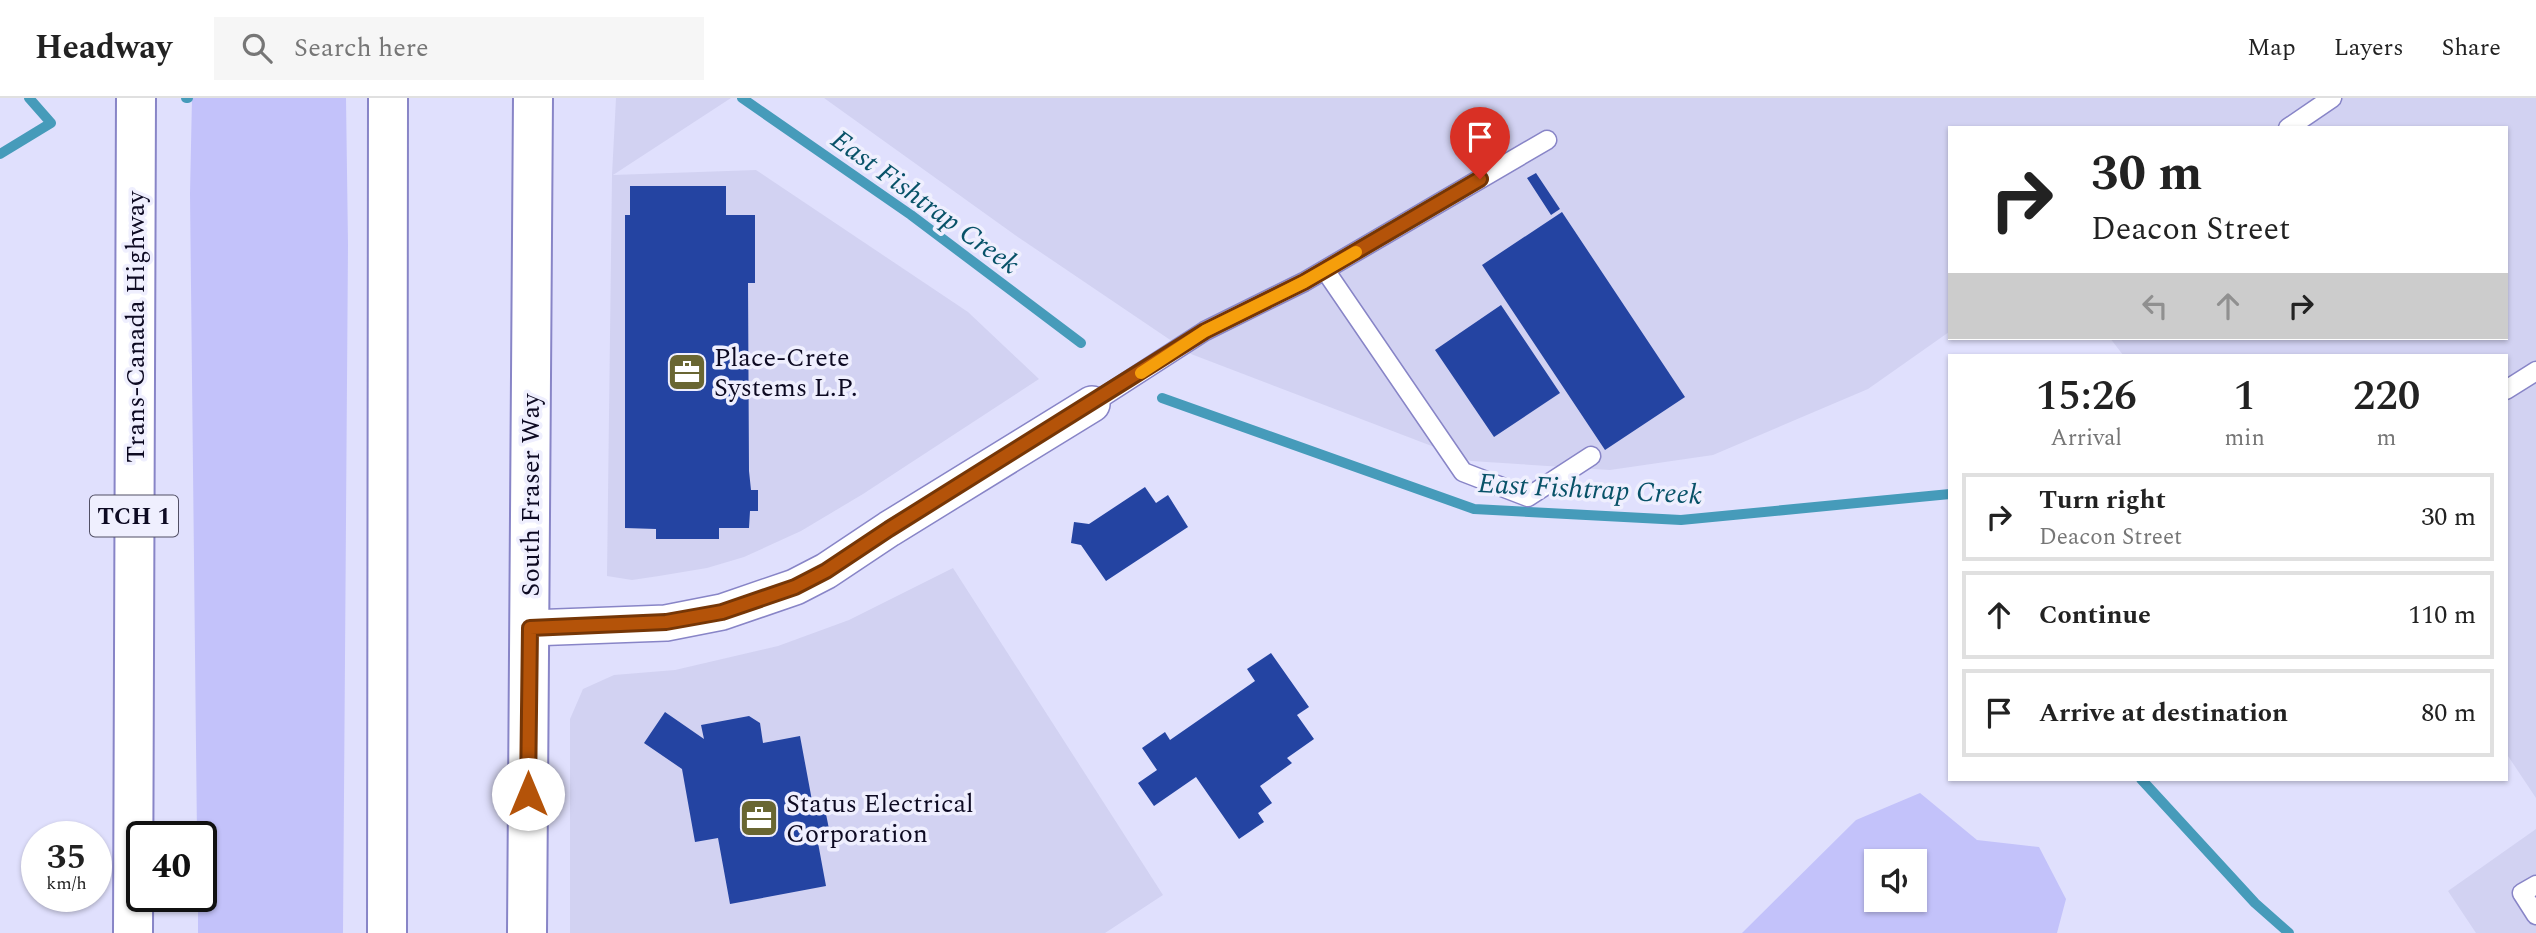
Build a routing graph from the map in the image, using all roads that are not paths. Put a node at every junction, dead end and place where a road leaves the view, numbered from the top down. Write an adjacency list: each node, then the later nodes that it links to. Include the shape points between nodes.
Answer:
1 (136, 98): 15 (main road, Trans-Canada Highway / TCH 1)
2 (388, 98): 16 (main road)
3 (533, 98): 12 (main road, South Fraser Way)
4 (2332, 98): 5 (lane)
5 (2291, 126)
6 (1547, 141): 7 (lane)
7 (1325, 270): 10 (lane, via 1205,331); 11 (lane, via 1463,472 1528,497)
8 (2536, 370): 9 (lane)
9 (2508, 389)
10 (1092, 404): 12 (street, via 795,587 722,612 666,622)
11 (1591, 456)
12 (530, 628): 17 (main road, South Fraser Way)
13 (2536, 885): 14 (lane, via 2522,893)
14 (2536, 915)
15 (133, 933)
16 (387, 933)
17 (527, 933)

